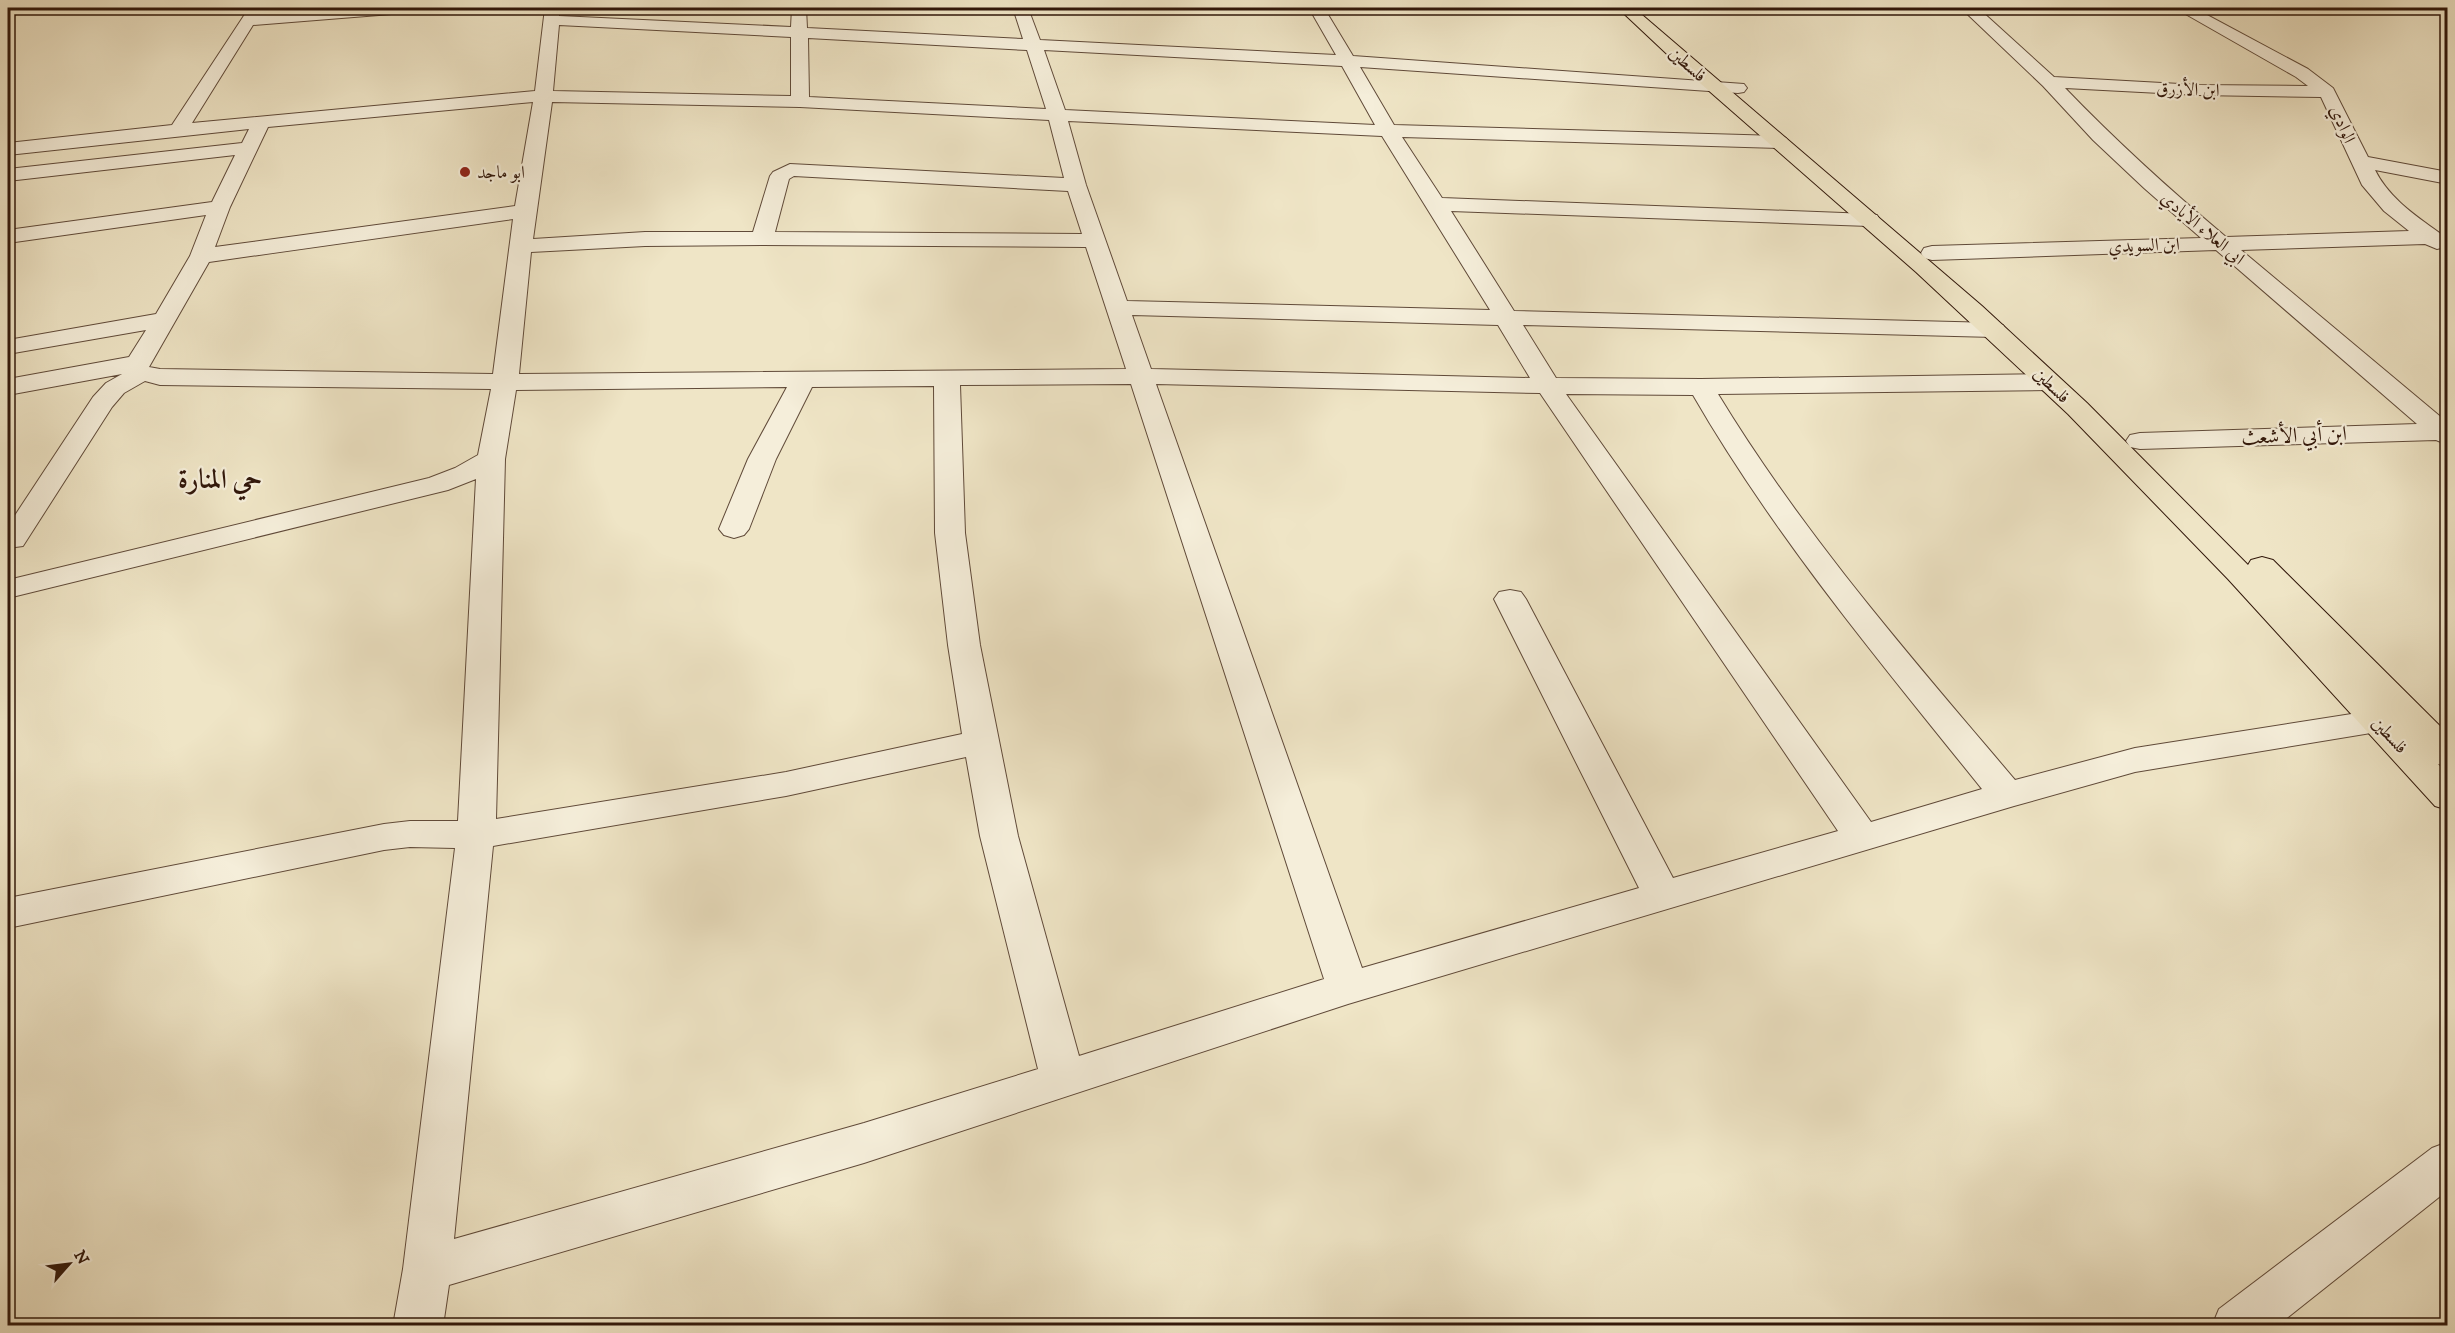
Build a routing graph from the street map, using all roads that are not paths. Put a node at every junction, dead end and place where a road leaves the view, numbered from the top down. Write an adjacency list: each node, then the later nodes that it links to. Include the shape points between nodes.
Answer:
1 (14, 8): 12 (street)
2 (404, 8): 13 (street)
3 (799, 8): 15 (street)
4 (1022, 8): 16 (street)
5 (1317, 8): 17 (street)
6 (1625, 8): 19 (main road, فلسطين)
7 (1646, 8): 19 (main road, فلسطين)
8 (1969, 8): 18 (street, ابي العلاء الأيادي)
9 (2183, 8): 20 (street, الوادي, via 2302,73)
10 (2439, 8): 11 (street)
11 (2448, 10)
12 (8, 13)
13 (252, 14): 25 (street)
14 (552, 14): 15 (street); 21 (street)
15 (799, 32): 16 (street); 22 (street)
16 (1036, 46): 17 (street); 23 (street)
17 (1346, 61): 19 (street); 26 (street)
18 (2049, 82): 20 (street, ابن الأزرق); 42 (street, ابي العلاء الأيادي, via 2108,144)
19 (1726, 87): 27 (main road, فلسطين); 34 (main road, فلسطين)
20 (2327, 92): 30 (street, الوادي)
21 (542, 96): 22 (street); 24 (street); 37 (street)
22 (800, 102): 23 (street)
23 (1057, 114): 26 (street); 33 (street)
24 (261, 123): 25 (street); 28 (street)
25 (177, 130): 29 (street)
26 (1388, 131): 27 (street); 35 (street)
27 (1779, 142): 34 (main road, فلسطين)
28 (249, 148): 31 (street); 36 (street)
29 (8, 149)
30 (2360, 161): 32 (street); 43 (street, الوادي, via 2372,185 2391,207)
31 (8, 175)
32 (2448, 178)
33 (1076, 185): 40 (street, via 790,170 780,176); 41 (street)
34 (1848, 191): 38 (main road, فلسطين); 45 (main road, فلسطين)
35 (1436, 204): 38 (street); 48 (street)
36 (220, 207): 39 (street); 46 (street)
37 (525, 211): 44 (street); 46 (street)
38 (1869, 220): 50 (main road, فلسطين)
39 (8, 236)
40 (762, 238): 41 (street); 44 (street)
41 (1095, 241): 47 (street)
42 (2220, 242): 43 (street, ابن السويدي); 45 (street, ابن السويدي); 61 (street, ابي العلاء الأيادي)
43 (2438, 242)
44 (521, 246): 56 (street)
45 (1932, 253): 62 (main road, فلسطين)
46 (201, 256): 49 (street)
47 (1118, 308): 48 (street); 53 (street)
48 (1506, 317): 50 (street); 58 (street)
49 (165, 320): 51 (street); 52 (street)
50 (1994, 330): 57 (main road, فلسطين)
51 (8, 348)
52 (139, 368): 56 (street, via 172,378); 59 (street); 65 (street, via 102,403)
53 (1141, 376): 54 (street); 58 (street); 77 (street)
54 (947, 377): 55 (street); 69 (street, via 950,533)
55 (804, 378): 56 (street); 64 (street, via 762,459)
56 (505, 382): 63 (street)
57 (2049, 382): 60 (street); 68 (main road, فلسطين)
58 (1548, 386): 60 (street); 74 (street)
59 (8, 387)
60 (1701, 387): 71 (street, via 1786,523)
61 (2446, 434): 62 (street, ابن أبي الأشعث, via 2358,433)
62 (2140, 441): 70 (main road, فلسطين)
63 (491, 459): 66 (street, via 438,484); 73 (street)
64 (734, 529)
65 (13, 540)
66 (8, 589)
67 (1510, 599): 75 (street)
68 (2377, 721): 71 (street, via 2135,760); 72 (main road, فلسطين)
69 (981, 742): 73 (street, via 786,784); 78 (street, via 999,836)
70 (2448, 755)
71 (2007, 795): 74 (street)
72 (2448, 797)
73 (476, 835): 76 (street, via 384,837); 80 (street)
74 (1861, 836): 75 (street)
75 (1662, 895): 77 (street)
76 (8, 913)
77 (1348, 988): 78 (street)
78 (1063, 1079): 80 (street, via 790,1165)
79 (2448, 1162): 82 (street)
80 (427, 1269): 81 (street)
81 (418, 1326)
82 (2237, 1326)

